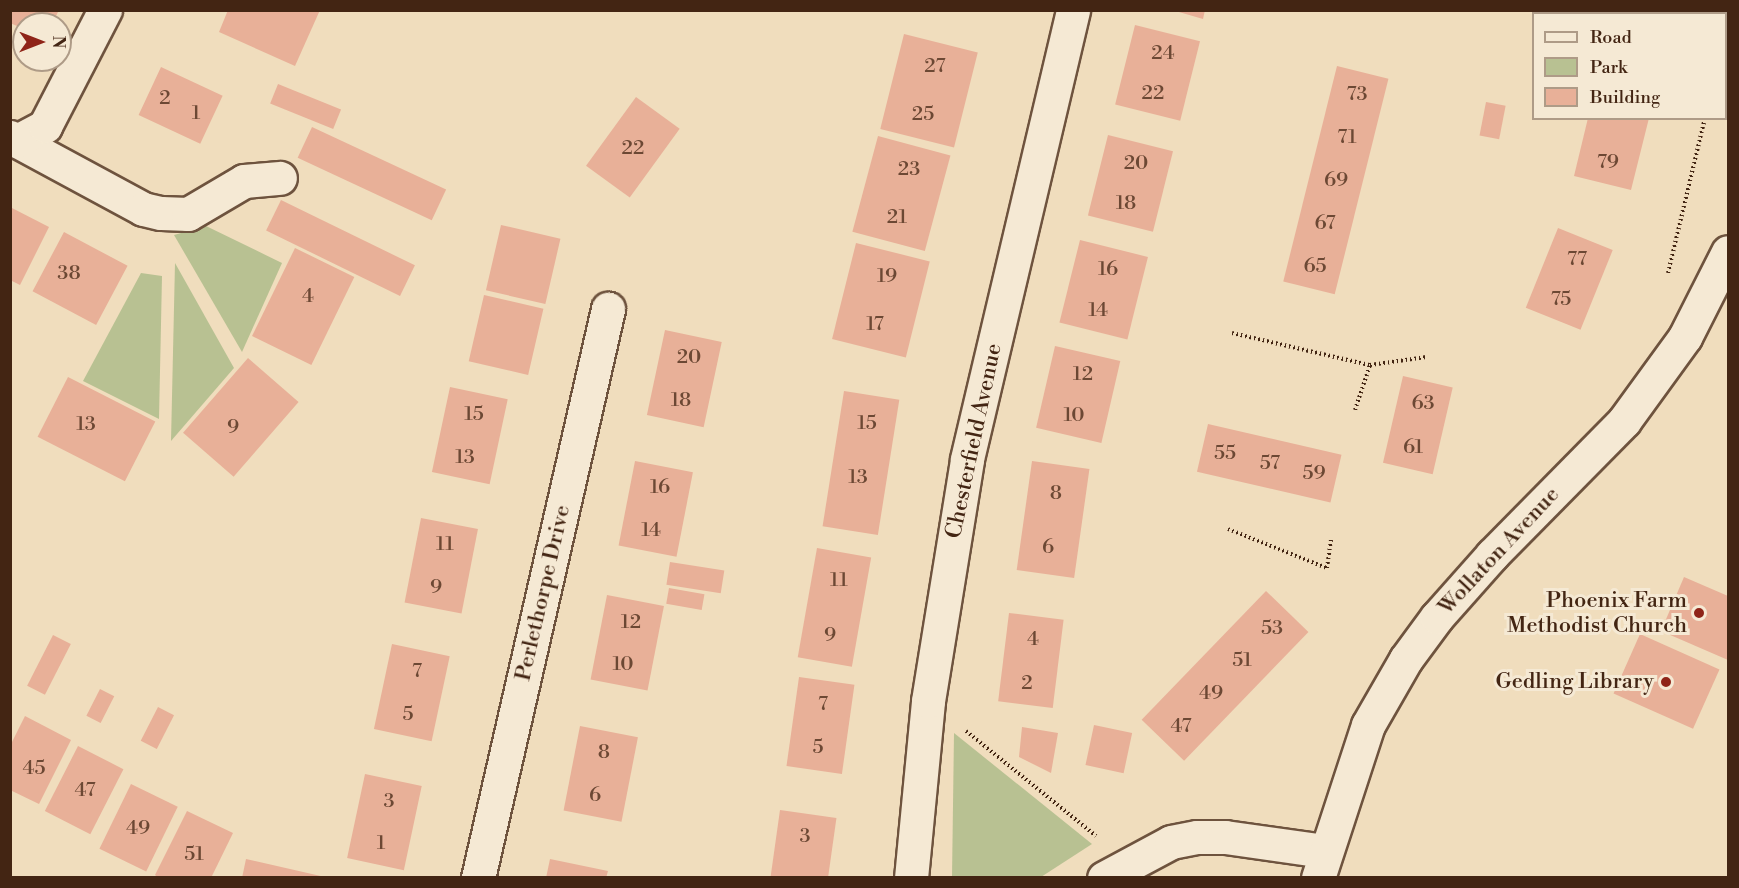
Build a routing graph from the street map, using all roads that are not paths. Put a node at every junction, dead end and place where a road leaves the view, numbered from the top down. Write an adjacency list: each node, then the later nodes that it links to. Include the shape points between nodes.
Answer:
1 (105, 10): 3 (street, via 45,126)
2 (1073, 10): 9 (street, Chesterfield Avenue, via 967,459 928,701)
3 (14, 139): 4 (street, via 143,209 161,213 188,214 244,181)
4 (280, 178)
5 (1728, 252): 7 (street, Wollaton Avenue, via 1685,337 1624,421 1492,555 1406,659 1368,725)
6 (608, 309): 8 (street, Perlethorpe Drive)
7 (1322, 864): 10 (street, via 1225,837 1197,837 1171,842)
8 (478, 878)
9 (911, 878)
10 (1104, 878)

